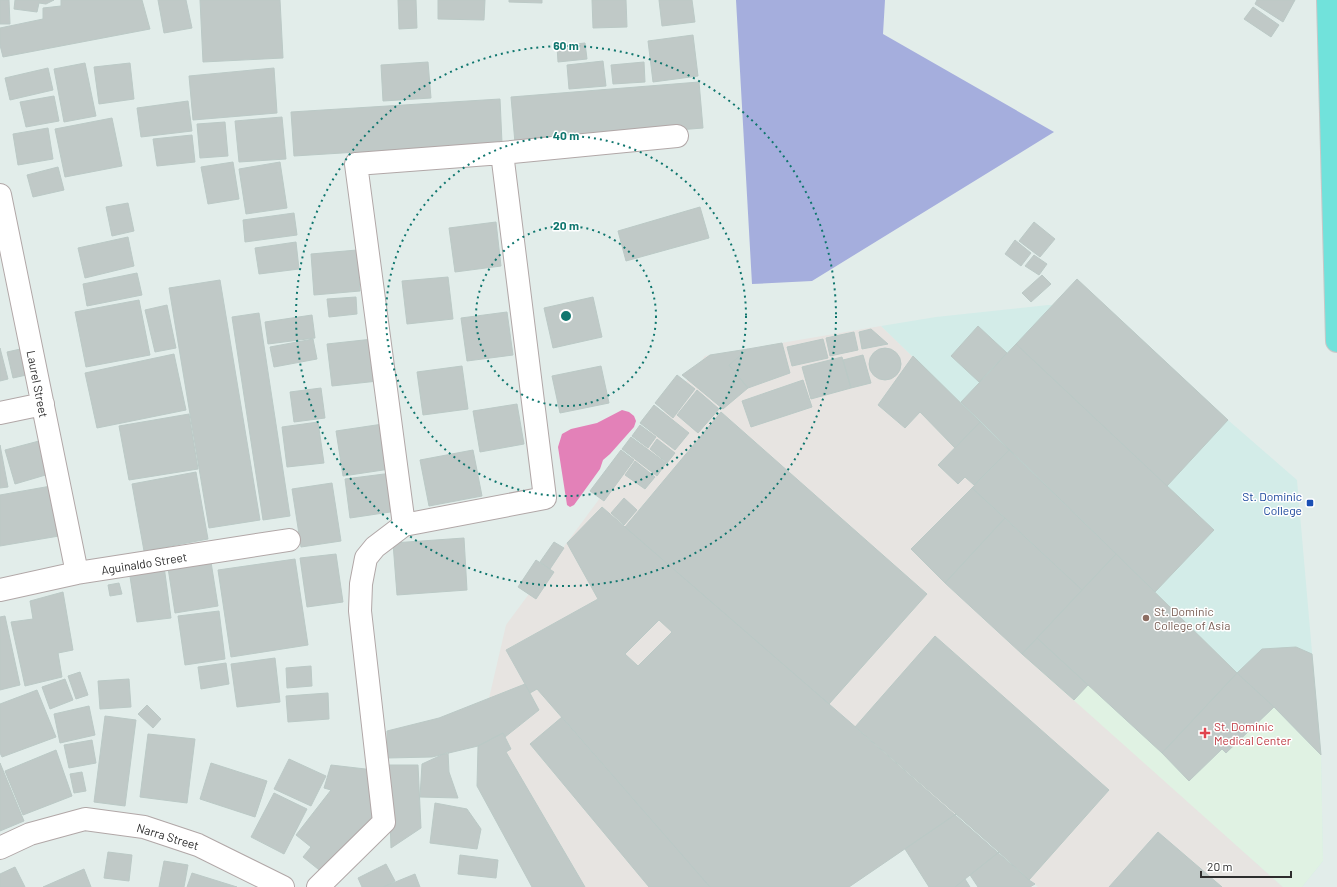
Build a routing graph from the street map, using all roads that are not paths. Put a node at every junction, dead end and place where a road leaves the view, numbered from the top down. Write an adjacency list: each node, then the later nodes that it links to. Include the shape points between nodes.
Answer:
1 (1328, 0): 2 (main road)
2 (1333, 46): 7 (main road)
3 (677, 136): 4 (street)
4 (502, 153): 10 (street, via 545,498); 10 (street, via 356,164)
5 (0, 195): 6 (street, Laurel Street)
6 (2, 221): 8 (street, Laurel Street)
7 (1337, 341)
8 (42, 404): 9 (street); 12 (street, Laurel Street)
9 (0, 413)
10 (404, 525): 16 (street, via 375,547 366,558 361,584 360,611 384,822)
11 (289, 540): 12 (street, Aguinaldo Street)
12 (77, 573): 13 (street, Aguinaldo Street)
13 (0, 590)
14 (0, 848): 15 (street, Narra Street, via 30,834 85,819 144,827 198,845)
15 (283, 887)
16 (318, 887)

